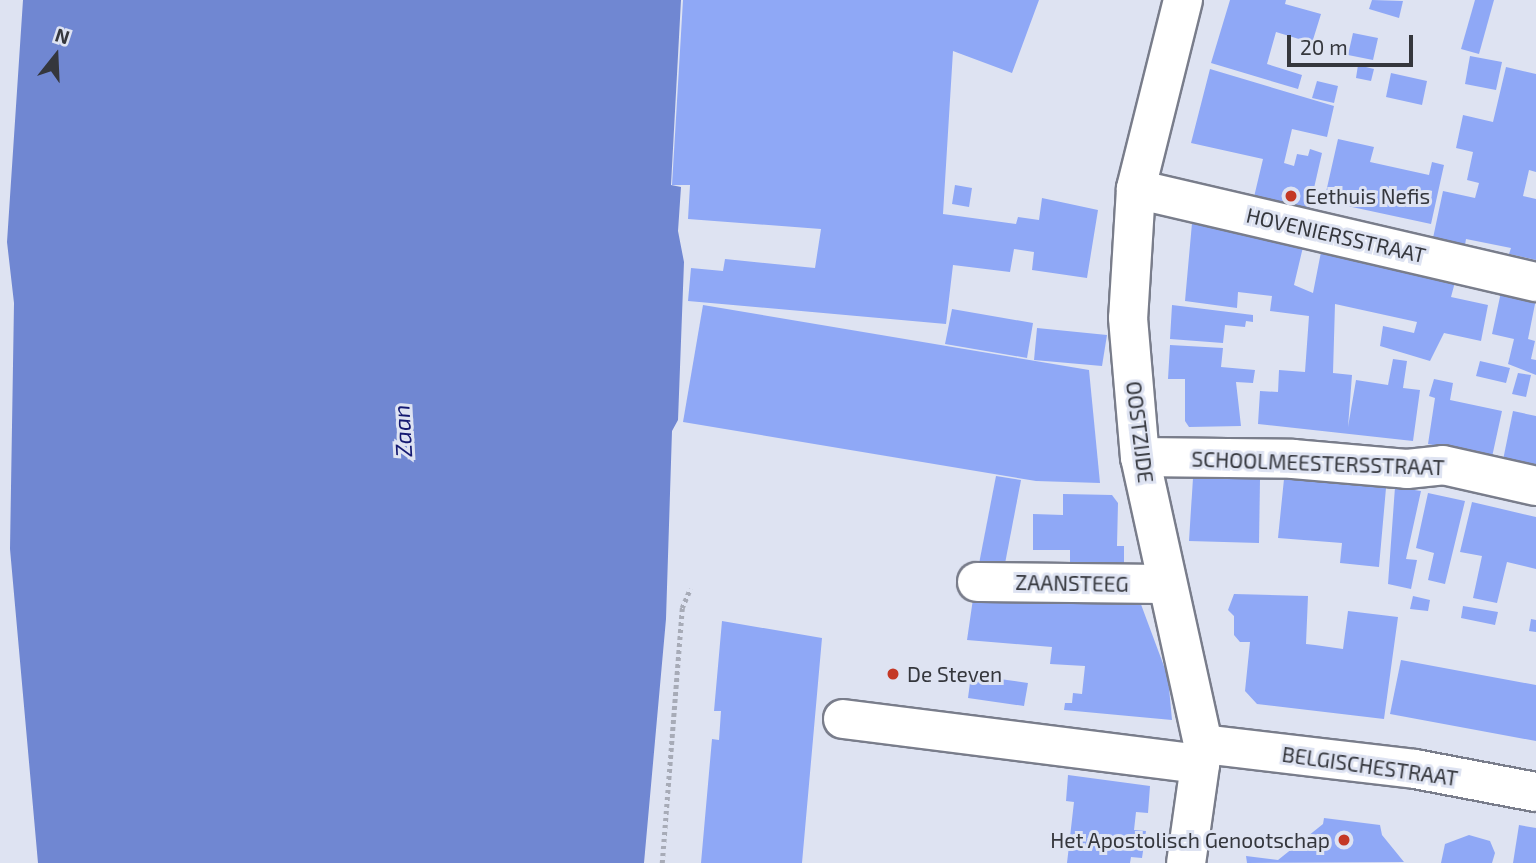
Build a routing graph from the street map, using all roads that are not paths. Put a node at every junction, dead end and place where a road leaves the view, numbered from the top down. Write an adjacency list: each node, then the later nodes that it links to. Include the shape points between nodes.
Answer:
1 (1183, 0): 2 (street, OOSTZIJDE)
2 (1136, 189): 3 (street, HOVENIERSSTRAAT); 4 (street, OOSTZIJDE, via 1128,318)
3 (1536, 282)
4 (1140, 457): 5 (street, SCHOOLMEESTERSSTRAAT, via 1293,459 1407,469 1443,466); 7 (street, OOSTZIJDE)
5 (1536, 486)
6 (977, 582): 7 (street, ZAANSTEEG)
7 (1167, 584): 9 (street, OOSTZIJDE)
8 (843, 719): 9 (street)
9 (1202, 754): 10 (street, BELGISCHESTRAAT, via 1415,769); 11 (street, OOSTZIJDE)
10 (1536, 792)
11 (1186, 863)

